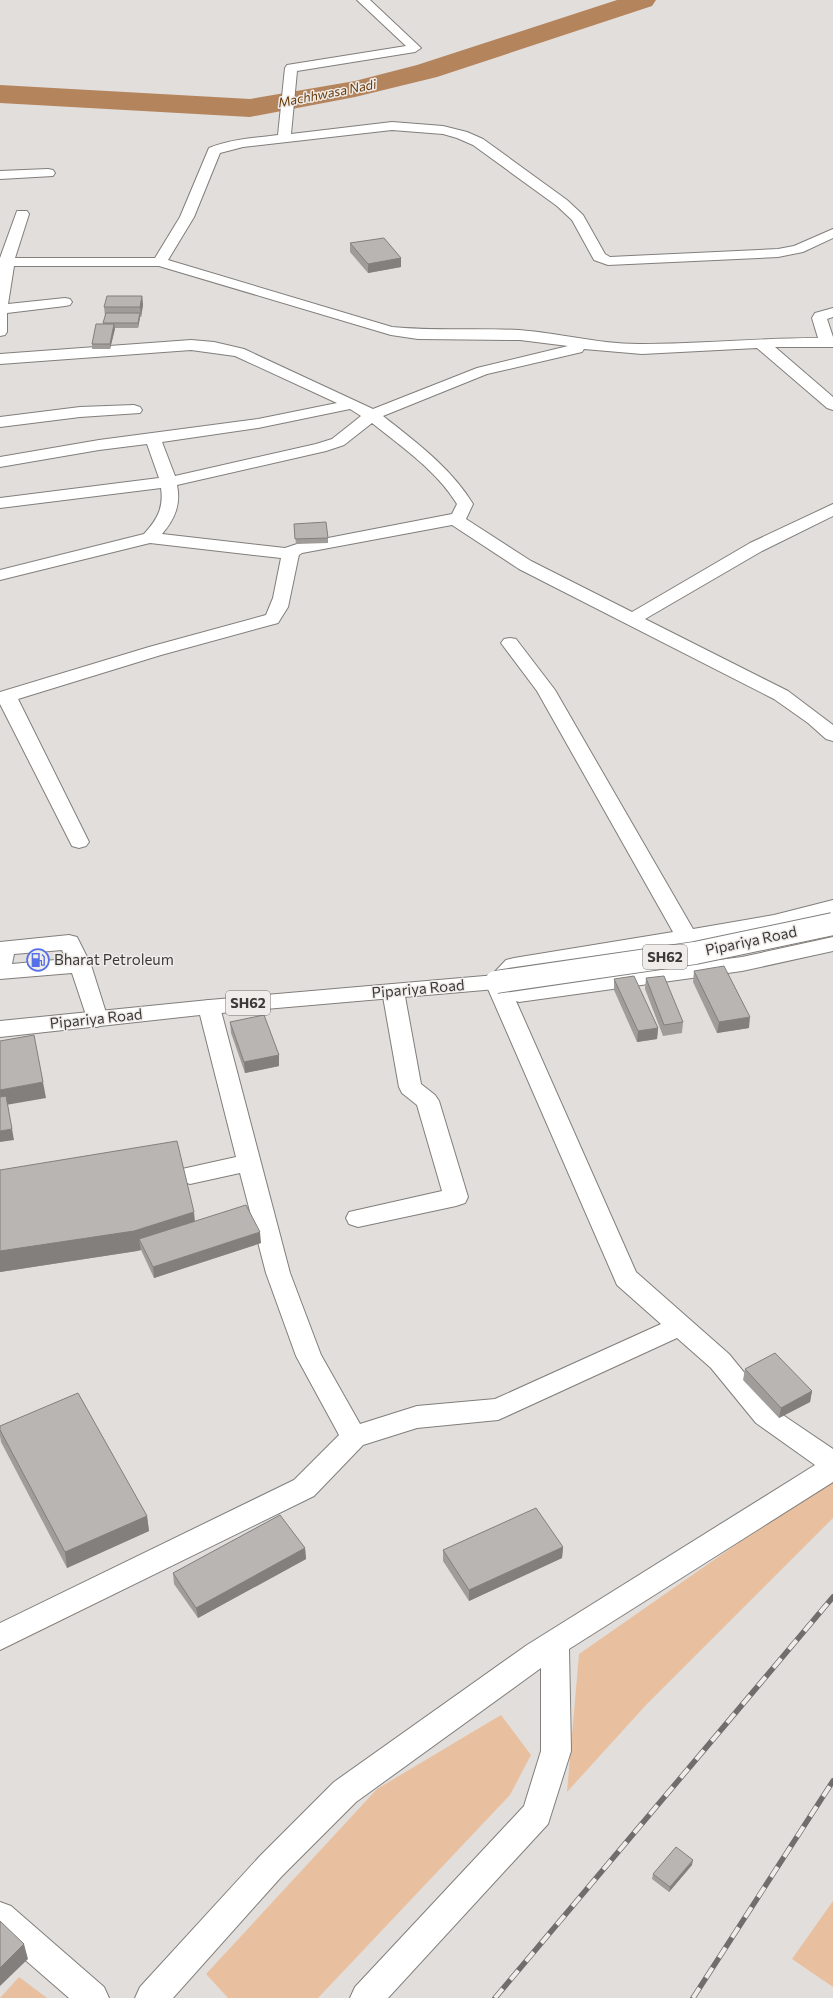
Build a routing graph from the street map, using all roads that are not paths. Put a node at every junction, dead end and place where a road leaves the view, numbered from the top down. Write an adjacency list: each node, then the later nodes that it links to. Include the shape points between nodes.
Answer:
1 (363, 0): 2 (street, via 415,48 291,68)
2 (284, 138): 6 (street, via 398,126 443,130 462,135 478,142 562,203 578,218 599,257 608,261 778,253 798,249); 8 (street, via 243,143 214,151 187,217)
3 (48, 173): 4 (street)
4 (0, 175)
5 (22, 214): 7 (street)
6 (833, 233)
7 (4, 262): 8 (street); 10 (street)
8 (160, 262): 15 (street, via 391,331 418,334 520,335)
9 (65, 302): 10 (street)
10 (0, 310): 12 (street)
11 (833, 312): 13 (street, via 819,318)
12 (0, 332)
13 (830, 342): 14 (street)
14 (761, 343): 15 (street, via 642,349); 18 (street)
15 (596, 346): 20 (street, via 482,371)
16 (0, 359): 17 (street, via 191,345 214,347 239,352)
17 (352, 404): 20 (street); 22 (street, via 306,416)
18 (833, 405)
19 (134, 410): 21 (street, via 80,412)
20 (372, 415): 24 (street, via 338,442 320,448); 27 (street, via 419,452 461,496 464,508 459,517)
21 (0, 422)
22 (153, 440): 23 (street); 24 (street)
23 (0, 462)
24 (168, 482): 25 (street); 28 (street, via 171,502 166,519)
25 (0, 503)
26 (833, 509): 31 (street, via 756,547)
27 (454, 519): 29 (street, via 297,549); 31 (street, via 525,565)
28 (150, 538): 29 (street); 30 (street)
29 (290, 554): 33 (street, via 286,564 279,611 272,619)
30 (0, 575)
31 (631, 620): 34 (street, via 781,694)
32 (510, 643): 38 (street, via 546,690)
33 (3, 697): 35 (street)
34 (833, 735)
35 (79, 842)
36 (833, 907): 38 (street, via 774,922)
37 (833, 924): 42 (street, Pipariya Road / SH62, bridge, via 695,953)
38 (686, 936): 40 (street); 42 (street, via 514,965)
39 (833, 944): 40 (street, via 742,964)
40 (705, 969): 42 (street, via 520,995)
41 (0, 972): 45 (street, via 80,965)
42 (496, 982): 43 (street, Pipariya Road / SH62); 50 (street, via 626,1278)
43 (393, 991): 44 (street, Pipariya Road / SH62); 49 (street, via 410,1087 427,1101 456,1197)
44 (209, 1007): 45 (street, Pipariya Road / SH62); 47 (street)
45 (97, 1019): 46 (street, Pipariya Road / SH62)
46 (0, 1029)
47 (249, 1163): 48 (street); 51 (street, via 278,1274 309,1356)
48 (190, 1175)
49 (358, 1218)
50 (680, 1326): 51 (street, via 498,1409 417,1417); 52 (street, via 720,1362 765,1416)
51 (354, 1438): 54 (street, via 304,1488)
52 (833, 1463)
53 (833, 1468): 55 (street)
54 (0, 1637)
55 (555, 1643): 58 (street, via 345,1792 271,1866); 59 (street, via 556,1751 537,1814)
56 (0, 1917): 57 (street)
57 (93, 1998)
58 (151, 1998)
59 (366, 1998)

